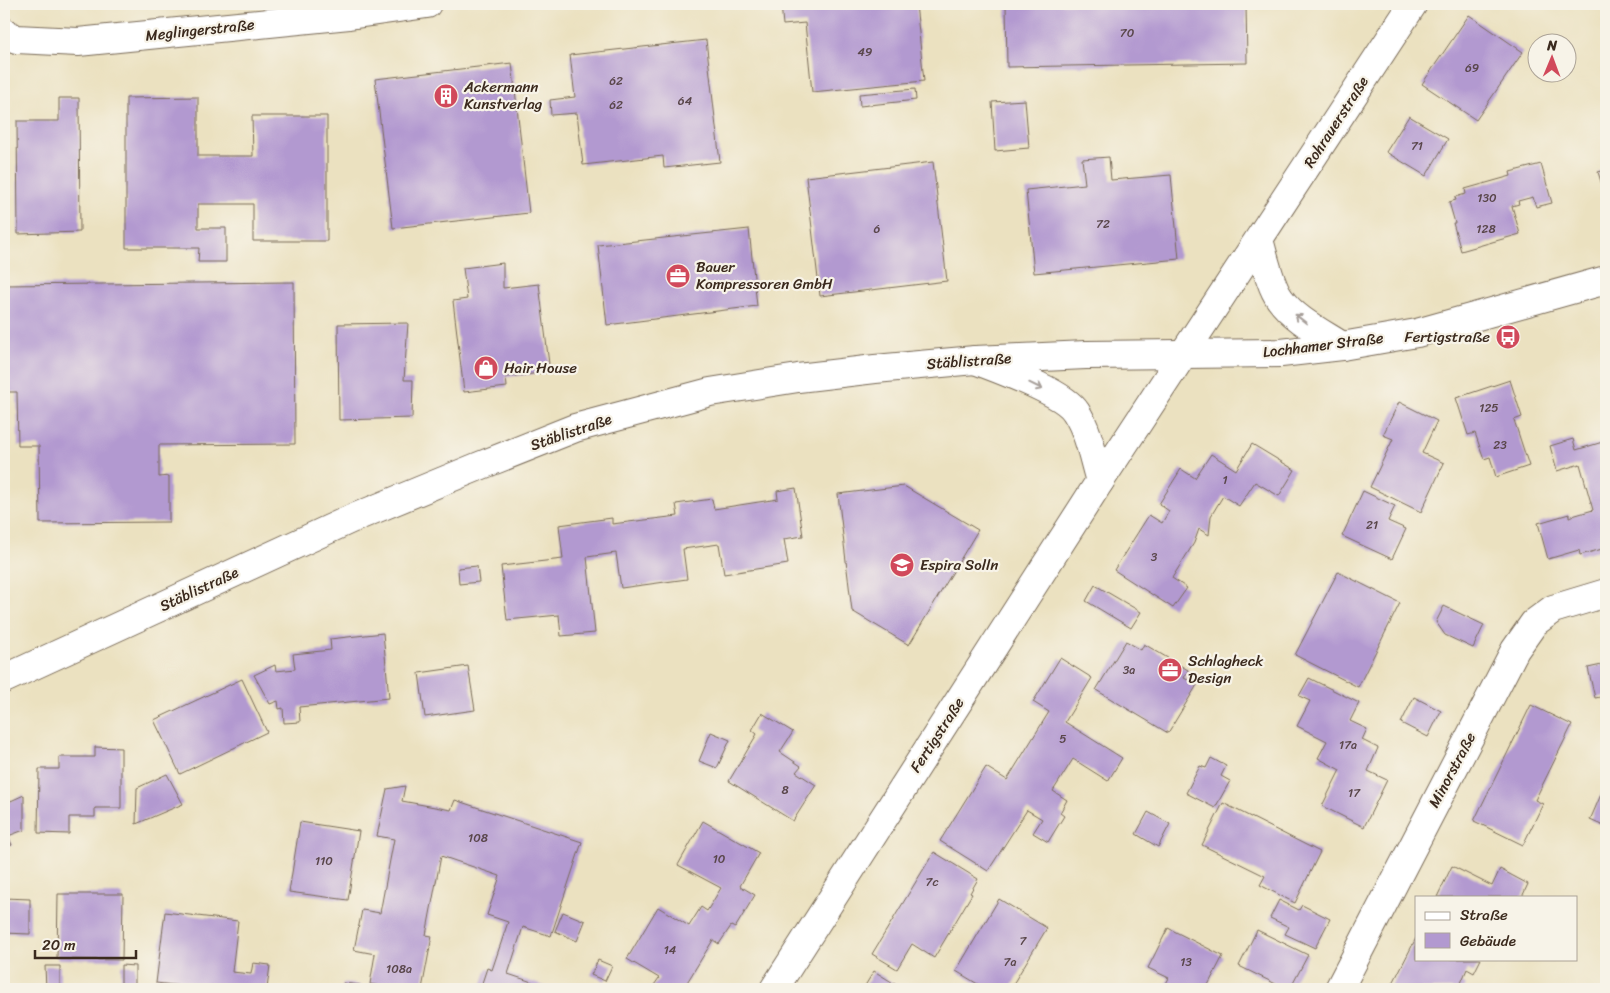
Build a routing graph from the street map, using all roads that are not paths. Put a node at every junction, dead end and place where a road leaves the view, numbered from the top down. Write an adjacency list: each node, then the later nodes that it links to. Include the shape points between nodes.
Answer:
1 (427, 4): 3 (street, Meglingerstraße, via 78,42 16,39)
2 (1414, 4): 4 (street, Rohrauerstraße)
3 (4, 32)
4 (1259, 240): 6 (street, one-way to 4, via 1301,319 1279,299); 7 (street, Rohrauerstraße)
5 (1606, 280): 6 (street, Lochhamer Straße, via 1417,333)
6 (1342, 346): 7 (street, Lochhamer Straße, via 1281,353)
7 (1183, 354): 8 (street, Stäblistraße); 9 (street, Fertigstraße)
8 (975, 360): 9 (street, one-way to 9, via 1039,387 1075,410 1085,430); 11 (street, Stäblistraße, via 874,368 710,392 575,428 351,519)
9 (1100, 481): 12 (street, Fertigstraße)
10 (1606, 593): 13 (street, Minorstraße, via 1553,609 1534,622 1515,650)
11 (4, 679)
12 (774, 989)
13 (1339, 989)

